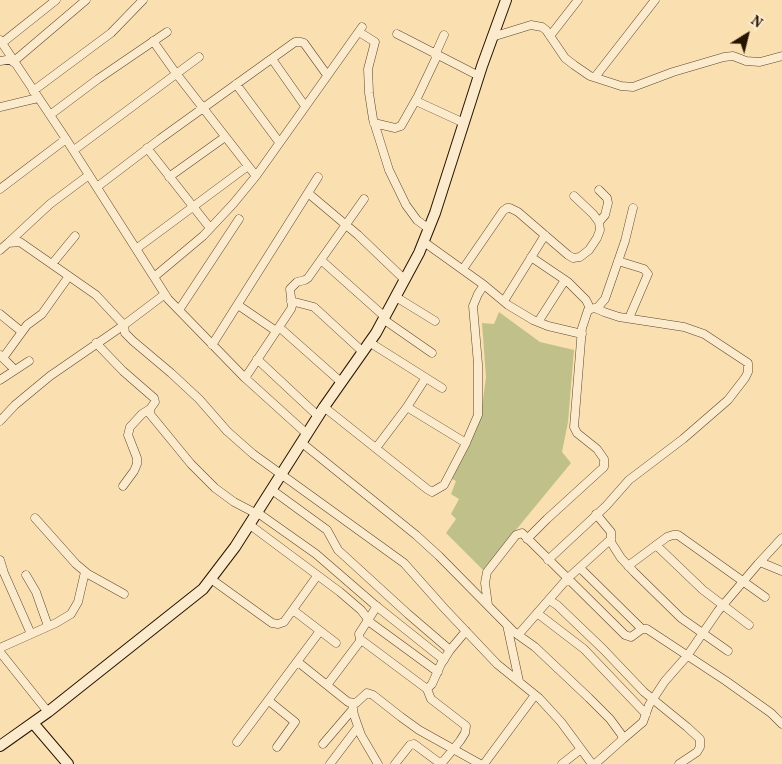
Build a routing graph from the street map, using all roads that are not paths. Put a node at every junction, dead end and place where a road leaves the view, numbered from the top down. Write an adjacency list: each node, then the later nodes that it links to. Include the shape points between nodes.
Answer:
1 (56, 0): 13 (street)
2 (86, 0): 19 (street)
3 (143, 0): 25 (street, via 111,33)
4 (506, 0): 11 (main road)
5 (578, 0): 10 (street)
6 (655, 0): 23 (street)
7 (167, 32): 12 (street)
8 (396, 34): 14 (street)
9 (444, 35): 14 (street)
10 (550, 36): 11 (street, via 542,27 531,25); 23 (street, via 565,58)
11 (492, 37): 22 (main road)
12 (153, 40): 20 (street); 30 (street)
13 (1, 42): 19 (street)
14 (436, 55): 22 (street); 26 (street)
15 (782, 56): 23 (street, via 760,62 724,57 632,87)
16 (199, 57): 20 (street)
17 (272, 59): 21 (street, via 295,42 301,42); 24 (street); 27 (street)
18 (0, 61): 19 (street)
19 (12, 61): 25 (street)
20 (176, 74): 29 (street); 37 (street)
21 (327, 75): 27 (street); 31 (street, via 361,29 375,42 368,69 368,93)
22 (479, 76): 32 (main road)
23 (595, 77)
24 (236, 84): 29 (street); 35 (street)
25 (36, 95): 28 (street); 30 (street)
26 (416, 100): 31 (street, via 401,126 395,128); 32 (street)
27 (305, 106): 35 (street)
28 (0, 107)
29 (202, 108): 33 (street); 36 (street)
30 (50, 115): 34 (street)
31 (374, 123): 55 (street, via 389,170 406,205)
32 (464, 123): 55 (main road)
33 (225, 137): 38 (street); 41 (street)
34 (66, 139): 37 (street); 44 (street)
35 (279, 142): 40 (street)
36 (147, 148): 41 (street); 43 (street)
37 (74, 150): 39 (street)
38 (248, 166): 40 (street); 49 (street)
39 (89, 174): 43 (street); 59 (street)
40 (256, 176): 54 (street)
41 (169, 177): 49 (street)
42 (318, 177): 46 (street)
43 (97, 187): 60 (street)
44 (0, 189)
45 (600, 190): 52 (street, via 608,203)
46 (308, 193): 53 (street); 76 (street)
47 (574, 196): 52 (street)
48 (364, 199): 53 (street)
49 (192, 207): 54 (street); 60 (street)
50 (633, 208): 64 (street)
51 (239, 219): 78 (street)
52 (599, 222): 56 (street, via 598,238 580,257 568,255)
53 (345, 224): 63 (street); 69 (street)
54 (210, 228): 68 (street)
55 (429, 229): 58 (main road)
56 (545, 235): 62 (street); 66 (street, via 518,212 507,208)
57 (75, 236): 65 (street)
58 (424, 242): 66 (street); 69 (main road)
59 (8, 243): 61 (street); 65 (street, via 20,242)
60 (136, 249): 68 (street)
61 (0, 250)
62 (531, 257): 70 (street); 75 (street)
63 (320, 260): 74 (street, via 308,278 290,289); 80 (street)
64 (618, 261): 77 (street, via 605,299); 81 (street, via 644,269 648,274)
65 (52, 264): 67 (street)
66 (462, 269): 71 (street)
67 (69, 276): 84 (street, via 96,296); 86 (street, via 42,314)
68 (154, 277): 72 (street)
69 (405, 280): 73 (main road)
70 (565, 280): 77 (street); 83 (street)
71 (484, 285): 75 (street); 107 (street, via 473,306 478,415)
72 (164, 294): 78 (street); 84 (street)
73 (396, 297): 80 (main road); 82 (street)
74 (291, 301): 85 (street, via 292,306); 91 (street, via 314,307)
75 (504, 301): 83 (street)
76 (238, 305): 85 (street); 90 (street)
77 (593, 308): 81 (street); 87 (street, via 585,316)
78 (179, 310): 90 (street)
79 (0, 314): 86 (street)
80 (384, 318): 88 (main road); 92 (street)
81 (629, 318): 113 (street, via 684,327 704,334 748,363 748,372 728,400 683,440 629,480)
82 (435, 321)
83 (538, 322): 87 (street)
84 (124, 325): 89 (street); 109 (street, via 125,333 199,399 227,431)
85 (278, 329): 94 (street); 100 (street)
86 (22, 332): 93 (street)
87 (582, 334): 117 (street, via 574,427 604,459 604,467)
88 (369, 342): 91 (main road); 98 (street)
89 (96, 344): 103 (street, via 154,398 156,402); 105 (street, via 50,376)
90 (212, 345): 97 (street)
91 (363, 352): 100 (main road)
92 (432, 353)
93 (2, 357): 96 (street)
94 (258, 359): 97 (street); 104 (street)
95 (29, 361): 96 (street)
96 (15, 370): 99 (street)
97 (245, 378): 106 (street)
98 (425, 379): 101 (street); 102 (street)
99 (0, 380)
100 (341, 382): 104 (main road)
101 (442, 388)
102 (407, 407): 107 (street); 108 (street)
103 (150, 409): 110 (street, via 130,427 128,434 137,464); 112 (street, via 176,448 215,488)
104 (321, 412): 106 (main road); 108 (street)
105 (0, 420)
106 (304, 438): 109 (main road); 135 (street, via 416,535)
107 (466, 443): 108 (street, via 444,485 432,492)
108 (376, 448)
109 (282, 474): 111 (main road); 146 (street, via 404,563)
110 (124, 486)
111 (272, 490): 112 (main road); 153 (street, via 328,530 338,550)
112 (257, 514): 115 (main road); 136 (street, via 316,554)
113 (596, 514): 118 (street, via 612,532); 121 (street)
114 (35, 518): 126 (street)
115 (250, 526): 128 (street); 129 (main road)
116 (782, 538): 122 (street)
117 (528, 539): 121 (street); 135 (street, via 522,533 516,535 487,572)
118 (611, 539): 123 (street); 124 (street)
119 (656, 544): 123 (street); 131 (street, via 666,537 678,535); 137 (street, via 692,581)
120 (0, 560): 148 (street)
121 (548, 560): 130 (street)
122 (760, 562): 125 (street); 131 (street)
123 (628, 566): 147 (street, via 666,605)
124 (580, 568): 130 (street); 144 (street)
125 (782, 571)
126 (85, 572): 132 (street); 143 (street, via 78,602 71,614)
127 (26, 575): 143 (street)
128 (317, 576): 138 (street); 140 (street, via 361,610)
129 (211, 579): 138 (street, via 272,624 284,622); 167 (main road, via 172,615)
130 (568, 579): 134 (street); 144 (street, via 628,638)
131 (744, 582): 133 (street); 137 (street)
132 (124, 594)
133 (765, 597)
134 (549, 600): 139 (street); 164 (street)
135 (488, 605): 141 (street)
136 (377, 606): 140 (street); 157 (street)
137 (723, 606): 142 (street); 147 (street)
138 (293, 610): 145 (street)
139 (537, 613): 149 (street); 168 (street, via 584,649)
140 (368, 620): 150 (street, via 358,636); 159 (street)
141 (507, 625): 149 (street); 160 (street)
142 (749, 625)
143 (48, 626): 148 (street)
144 (642, 629): 156 (street)
145 (320, 631): 151 (street); 158 (street)
146 (466, 631): 153 (street); 160 (street)
147 (702, 633): 154 (street); 156 (street)
148 (30, 634): 152 (street)
149 (518, 635): 172 (street, via 589,698 610,719)
150 (361, 640): 161 (street); 162 (street)
151 (336, 643)
152 (0, 648)
153 (450, 650): 157 (street)
154 (728, 651)
155 (0, 652): 167 (street)
156 (687, 656): 164 (street); 170 (street)
157 (444, 660): 159 (street)
158 (298, 662): 161 (street); 165 (street)
159 (438, 672): 162 (street)
160 (519, 682): 163 (street)
161 (326, 685): 166 (street)
162 (427, 689): 177 (street, via 432,699 466,726 465,733)
163 (535, 695): 178 (street); 184 (street)
164 (653, 699): 168 (street); 187 (street, via 700,739 697,752)
165 (269, 701): 173 (street); 176 (street, via 295,722)
166 (352, 706): 171 (street); 174 (street); 177 (street, via 369,692 419,730)
167 (48, 712): 169 (main road)
168 (646, 714): 172 (street, via 643,722)
169 (33, 723): 175 (main road); 179 (main road)
170 (782, 724)
171 (358, 727): 180 (street); 181 (street)
172 (623, 739): 186 (street)
173 (237, 742)
174 (323, 744)
175 (0, 746)
176 (277, 747)
177 (453, 749): 183 (street); 184 (street)
178 (581, 749): 185 (street); 186 (street)
179 (68, 764)
180 (330, 764)
181 (378, 764)
182 (395, 764): 183 (street, via 414,744)
183 (441, 764)
184 (482, 764)
185 (562, 764)
186 (593, 764)
187 (679, 764)

